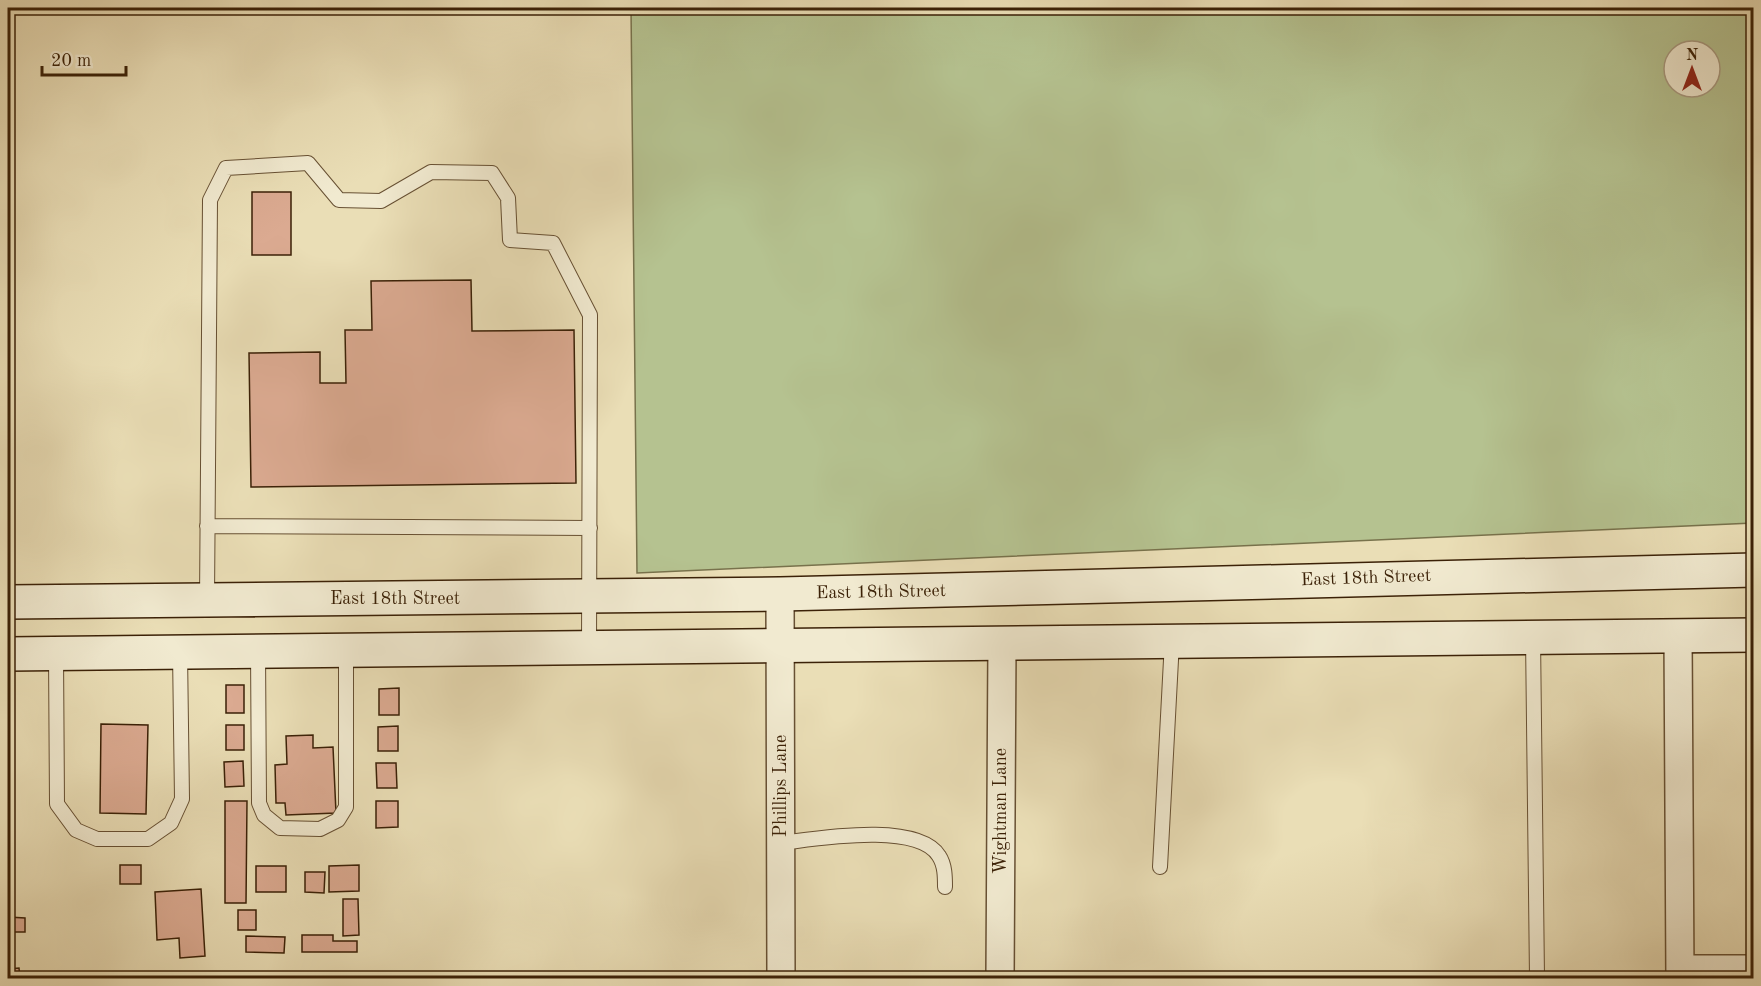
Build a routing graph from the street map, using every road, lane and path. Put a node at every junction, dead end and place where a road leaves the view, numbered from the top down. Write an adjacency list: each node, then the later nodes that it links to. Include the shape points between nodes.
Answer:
1 (207, 526): 2 (lane); 2 (lane, via 210,200 226,168 308,163 339,200 381,201 431,172 492,173 508,198 510,240 553,243 590,315); 6 (lane)
2 (590, 528): 5 (lane)
3 (1754, 570): 4 (main road, East 18th Street)
4 (780, 594): 5 (main road, East 18th Street); 13 (street, Phillips Lane)
5 (590, 597): 6 (main road, East 18th Street); 14 (lane)
6 (207, 600): 7 (main road, East 18th Street)
7 (8, 602)
8 (1678, 635): 9 (main road); 10 (main road); 24 (street)
9 (1754, 635)
10 (1533, 637): 11 (main road); 27 (lane)
11 (1172, 641): 12 (main road); 21 (lane)
12 (1002, 644): 13 (main road); 26 (street, Wightman Lane)
13 (781, 647): 14 (main road); 20 (street, Phillips Lane)
14 (589, 648): 16 (main road)
15 (258, 650): 16 (main road); 16 (lane, via 259,803 264,815 280,828 320,829 338,820 346,807); 17 (main road)
16 (346, 650)
17 (180, 651): 19 (main road); 19 (lane, via 182,799 171,823 148,839 97,839 76,830 57,804)
18 (8, 654): 19 (main road)
19 (56, 654)
20 (781, 843): 22 (lane, via 882,835 918,840 938,855 946,874); 25 (street, Phillips Lane)
21 (1160, 867)
22 (945, 887)
23 (1754, 969): 24 (street)
24 (1680, 974)
25 (781, 978)
26 (1000, 978)
27 (1538, 978)

